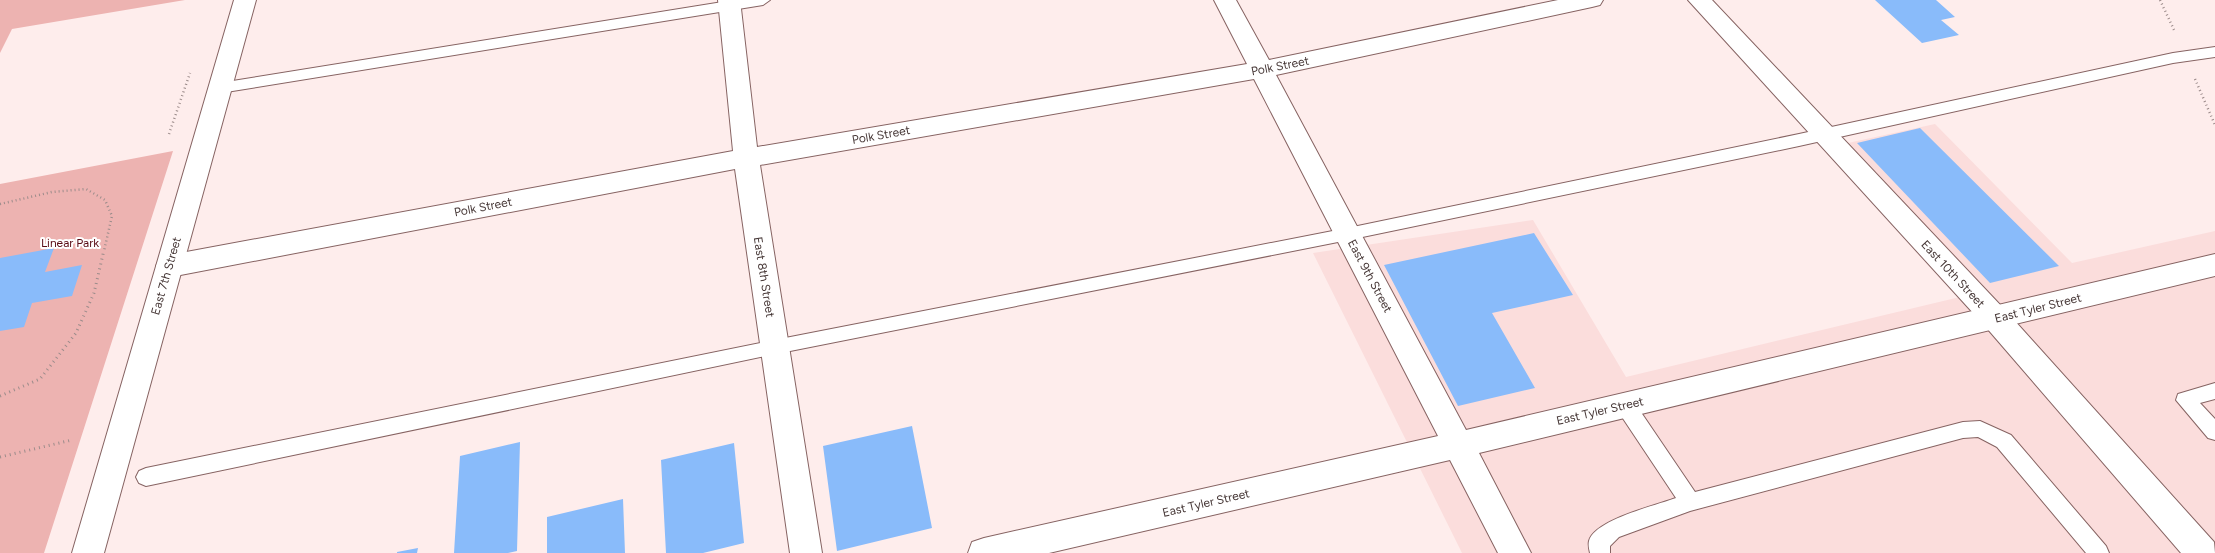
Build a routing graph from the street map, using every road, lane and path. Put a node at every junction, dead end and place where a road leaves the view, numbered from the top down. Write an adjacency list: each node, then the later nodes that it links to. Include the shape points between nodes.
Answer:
1 (246, 0): 10 (street, East 7th Street)
2 (763, 0): 6 (lane)
3 (1225, 0): 9 (street, East 9th Street)
4 (1592, 0): 9 (street, Polk Street)
5 (1698, 0): 12 (street, East 10th Street)
6 (730, 3): 10 (lane); 13 (street, East 8th Street)
7 (2215, 52): 12 (lane, via 2173,58)
8 (191, 70): 11 (path)
9 (1261, 70): 13 (street, Polk Street); 15 (street, East 9th Street)
10 (220, 88): 17 (street, East 7th Street)
11 (169, 134)
12 (1824, 135): 15 (lane); 18 (street, East 10th Street)
13 (746, 158): 17 (street, Polk Street); 19 (street, East 8th Street)
14 (0, 204): 21 (path, via 52,192 86,189 105,200 112,216 94,293 76,332 40,379)
15 (1348, 234): 19 (lane); 25 (street, East 9th Street)
16 (2215, 265): 18 (street, East Tyler Street)
17 (170, 266): 29 (street, East 7th Street)
18 (1995, 318): 22 (street, East Tyler Street); 35 (street, East 10th Street)
19 (775, 347): 27 (lane); 30 (street, East 8th Street)
20 (2215, 391): 23 (lane, via 2185,400)
21 (0, 396)
22 (1625, 405): 25 (street, East Tyler Street); 28 (lane)
23 (2215, 432)
24 (72, 440): 26 (path)
25 (1459, 445): 31 (street, East Tyler Street); 32 (street, East 9th Street)
26 (0, 458)
27 (146, 478)
28 (1690, 502): 33 (lane, via 1612,530 1599,542); 34 (lane, via 1963,430 1980,429 2004,441)
29 (88, 553)
30 (806, 553)
31 (984, 553)
32 (1515, 553)
33 (1600, 553)
34 (2099, 553)
35 (2202, 553)

